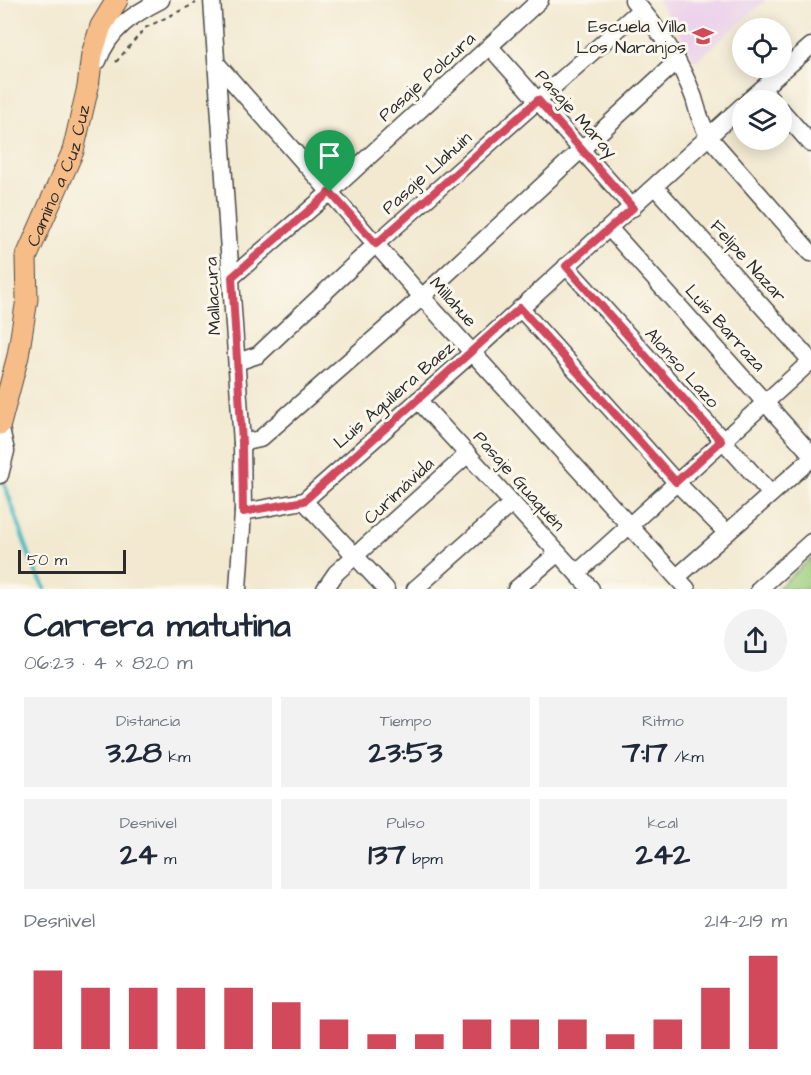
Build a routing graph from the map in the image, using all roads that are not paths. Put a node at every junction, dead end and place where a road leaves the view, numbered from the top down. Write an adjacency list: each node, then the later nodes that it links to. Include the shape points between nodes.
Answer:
1 (117, 0): 10 (main road, Camino a Cuz Cuz, via 101,26)
2 (161, 0): 10 (street, via 122,23 103,47)
3 (212, 0): 9 (street, Mallacura)
4 (540, 0): 6 (street, Pasaje Polcura)
5 (637, 4): 8 (street); 12 (street, Pasaje Llahuin)
6 (490, 47): 12 (street, Pasaje Maray); 19 (street, Pasaje Polcura)
7 (810, 49): 11 (street)
8 (677, 61): 15 (street); 17 (street)
9 (218, 65): 19 (street, Millahue); 25 (street, Mallacura)
10 (88, 87): 33 (main road, Camino a Cuz Cuz, via 73,151 26,258 27,299 18,356)
11 (772, 90)
12 (538, 100): 17 (street, Pasaje Maray); 22 (street, Pasaje Llahuin)
13 (732, 115): 15 (street, Luis Aguilera Baez)
14 (792, 122): 16 (street)
15 (709, 137): 18 (street, Luis Aguilera Baez); 23 (street)
16 (811, 144)
17 (583, 150): 20 (street, Pasaje Maray); 26 (street)
18 (655, 187): 20 (street, Luis Aguilera Baez); 29 (street, Felipe Nazar)
19 (330, 192): 22 (street, Millahue); 25 (street, Pasaje Polcura)
20 (633, 208): 21 (street, Luis Aguilera Baez)
21 (609, 228): 24 (street, Luis Aguilera Baez); 32 (street, Luis Barraza)
22 (376, 244): 26 (street, Millahue); 30 (street, Pasaje Llahuin, via 258,355)
23 (811, 253)
24 (566, 266): 27 (street, Luis Aguilera Baez); 34 (street, Alonso Lazo)
25 (232, 277): 30 (street, Mallacura)
26 (422, 297): 28 (street, Millahue); 35 (street, via 260,439)
27 (520, 308): 28 (street, Luis Aguilera Baez); 40 (street)
28 (473, 352): 31 (street, Luis Aguilera Baez); 45 (street, Millahue)
29 (811, 361): 32 (street)
30 (237, 362): 35 (street, Mallacura)
31 (418, 400): 36 (street, Pasaje Guaquén); 42 (street, Luis Aguilera Baez)
32 (765, 403): 34 (street); 37 (street, Luis Barraza)
33 (0, 424): 39 (street, via 6,451)
34 (721, 441): 40 (street); 41 (street, Alonso Lazo)
35 (242, 443): 44 (street, Mallacura)
36 (468, 454): 43 (street, Pasaje Guaquén); 49 (street, Curimávida)
37 (811, 454)
38 (811, 459): 41 (street)
39 (0, 475)
40 (676, 482): 45 (street); 46 (street)
41 (771, 495): 46 (street)
42 (304, 501): 44 (street); 49 (street)
43 (512, 502): 48 (street, Pasaje Guaquén); 55 (street)
44 (243, 512): 52 (street, Mallacura)
45 (629, 526): 50 (street); 51 (street, Millahue)
46 (726, 532): 51 (street)
47 (811, 542): 58 (street)
48 (558, 553): 50 (street, Pasaje Guaquén); 56 (street)
49 (356, 556): 53 (street, Curimávida); 54 (street)
50 (577, 573): 57 (street, Pasaje Guaquén)
51 (682, 583)
52 (237, 589)
53 (325, 589)
54 (386, 589)
55 (415, 589)
56 (516, 589)
57 (591, 589)
58 (759, 589)

